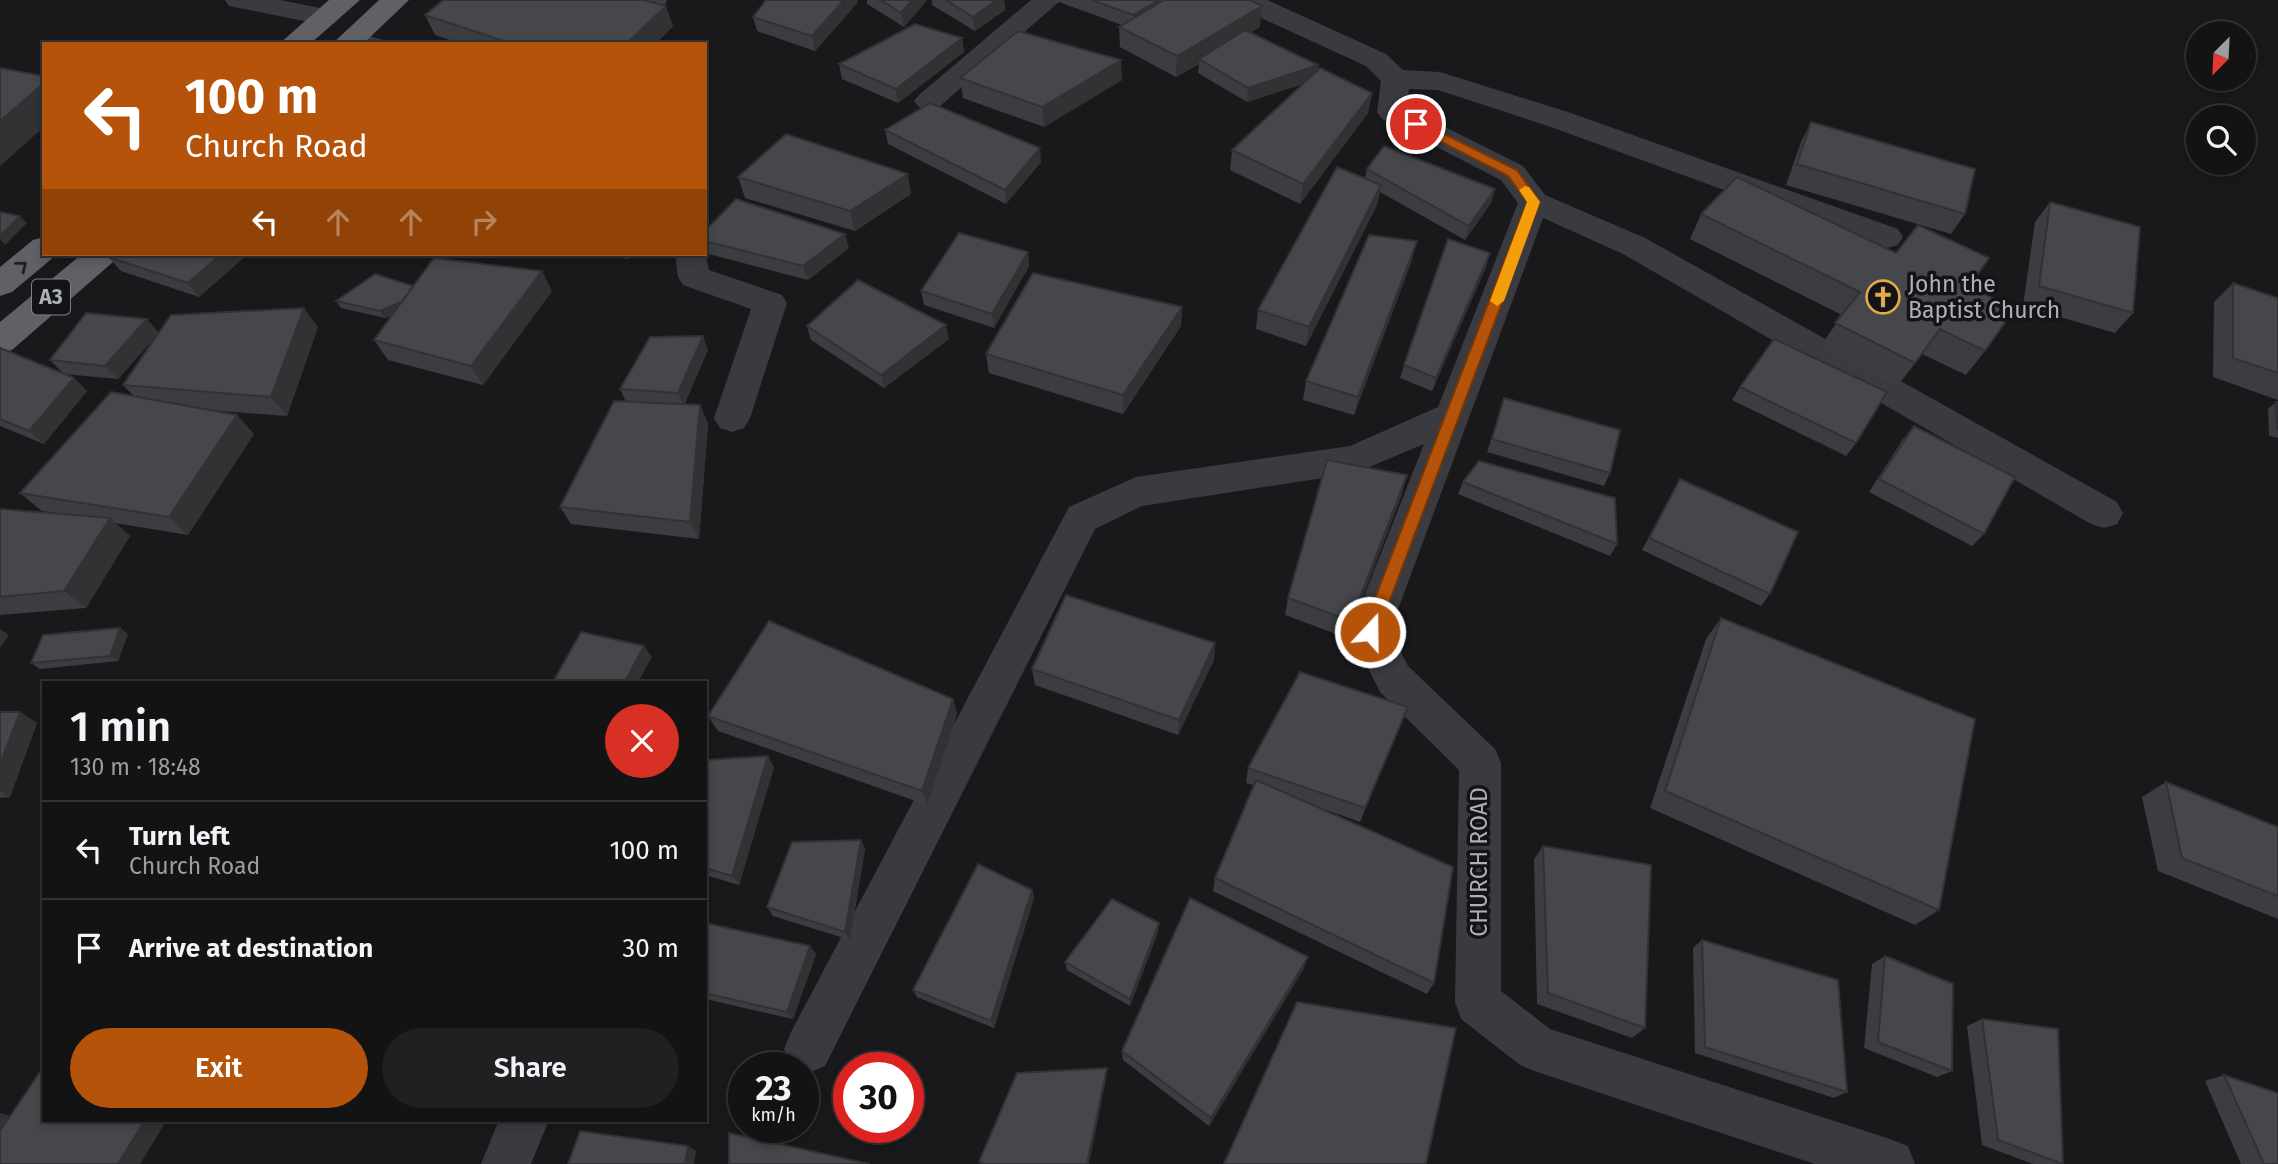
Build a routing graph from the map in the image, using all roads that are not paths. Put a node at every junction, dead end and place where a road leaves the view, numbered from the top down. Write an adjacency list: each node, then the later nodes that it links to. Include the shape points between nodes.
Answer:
1 (239, 0): 6 (street)
2 (346, 0): 6 (highway)
3 (395, 0): 7 (highway)
4 (1047, 0): 10 (street)
5 (1245, 0): 9 (street)
6 (325, 18): 8 (highway)
7 (350, 40)
8 (295, 42)
9 (1386, 69): 11 (street, via 1392,112 1512,173); 12 (street, via 1440,81 1558,119)
10 (929, 101)
11 (1534, 202): 18 (street, CHURCH ROAD); 20 (street, via 1634,246)
12 (1887, 237)
13 (42, 250): 16 (highway, A3, one-way to 13)
14 (100, 256): 17 (highway, A3)
15 (691, 256): 19 (street, via 694,277 770,303)
16 (0, 284)
17 (0, 341)
18 (1455, 415): 21 (street, via 1355,459 1136,492 1082,518); 24 (street, CHURCH ROAD, via 1370,632 1394,678 1480,763 1478,1002 1537,1048)
19 (732, 418)
20 (2104, 513)
21 (808, 1049)
22 (523, 1122): 23 (street)
23 (506, 1164)
24 (1890, 1164)

